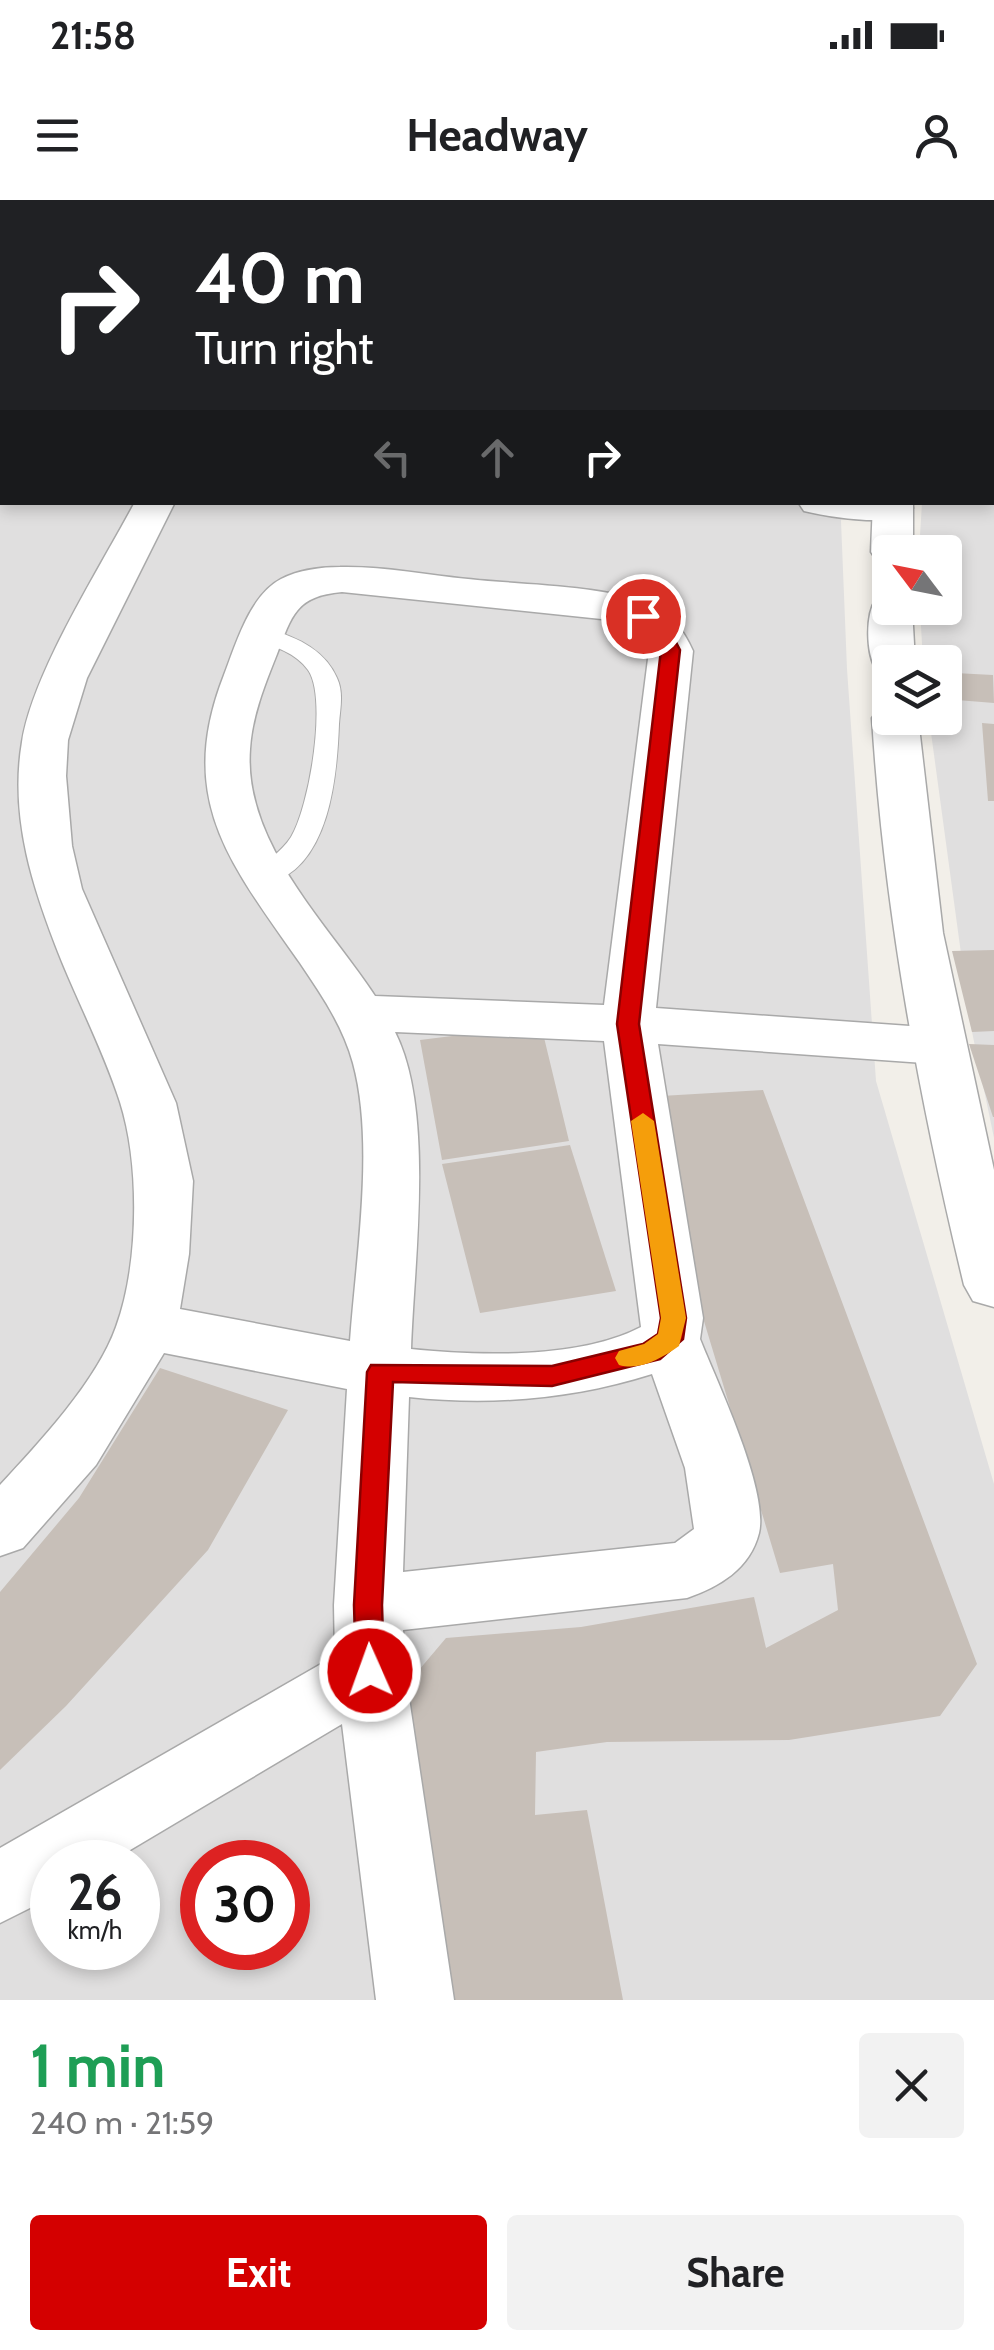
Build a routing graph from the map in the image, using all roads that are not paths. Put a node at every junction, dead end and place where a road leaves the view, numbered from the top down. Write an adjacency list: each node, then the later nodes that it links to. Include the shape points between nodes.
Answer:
1 (153, 505): 11 (street, via 65,678 45,740 43,776 57,889 148,1103 164,1181)
2 (893, 505): 3 (street)
3 (892, 535)
4 (263, 634): 6 (street, via 247,672 226,765 236,816); 6 (lane, via 308,654 329,690 313,828 296,854); 8 (street, via 290,588 342,580 612,607 662,630 670,650)
5 (898, 735): 9 (street)
6 (268, 876): 7 (street)
7 (359, 1014): 8 (street); 13 (street, via 382,1070 391,1132)
8 (628, 1024): 9 (street); 12 (street, via 673,1318)
9 (938, 1046): 10 (street)
10 (994, 1286)
11 (147, 1326): 13 (street); 14 (street, via 74,1448)
12 (670, 1339): 13 (street, via 651,1352 552,1376); 15 (street, via 728,1502 728,1532 714,1554 687,1570)
13 (380, 1372): 15 (street)
14 (0, 1529)
15 (369, 1638): 16 (street); 17 (street)
16 (0, 1888)
17 (415, 2000)

